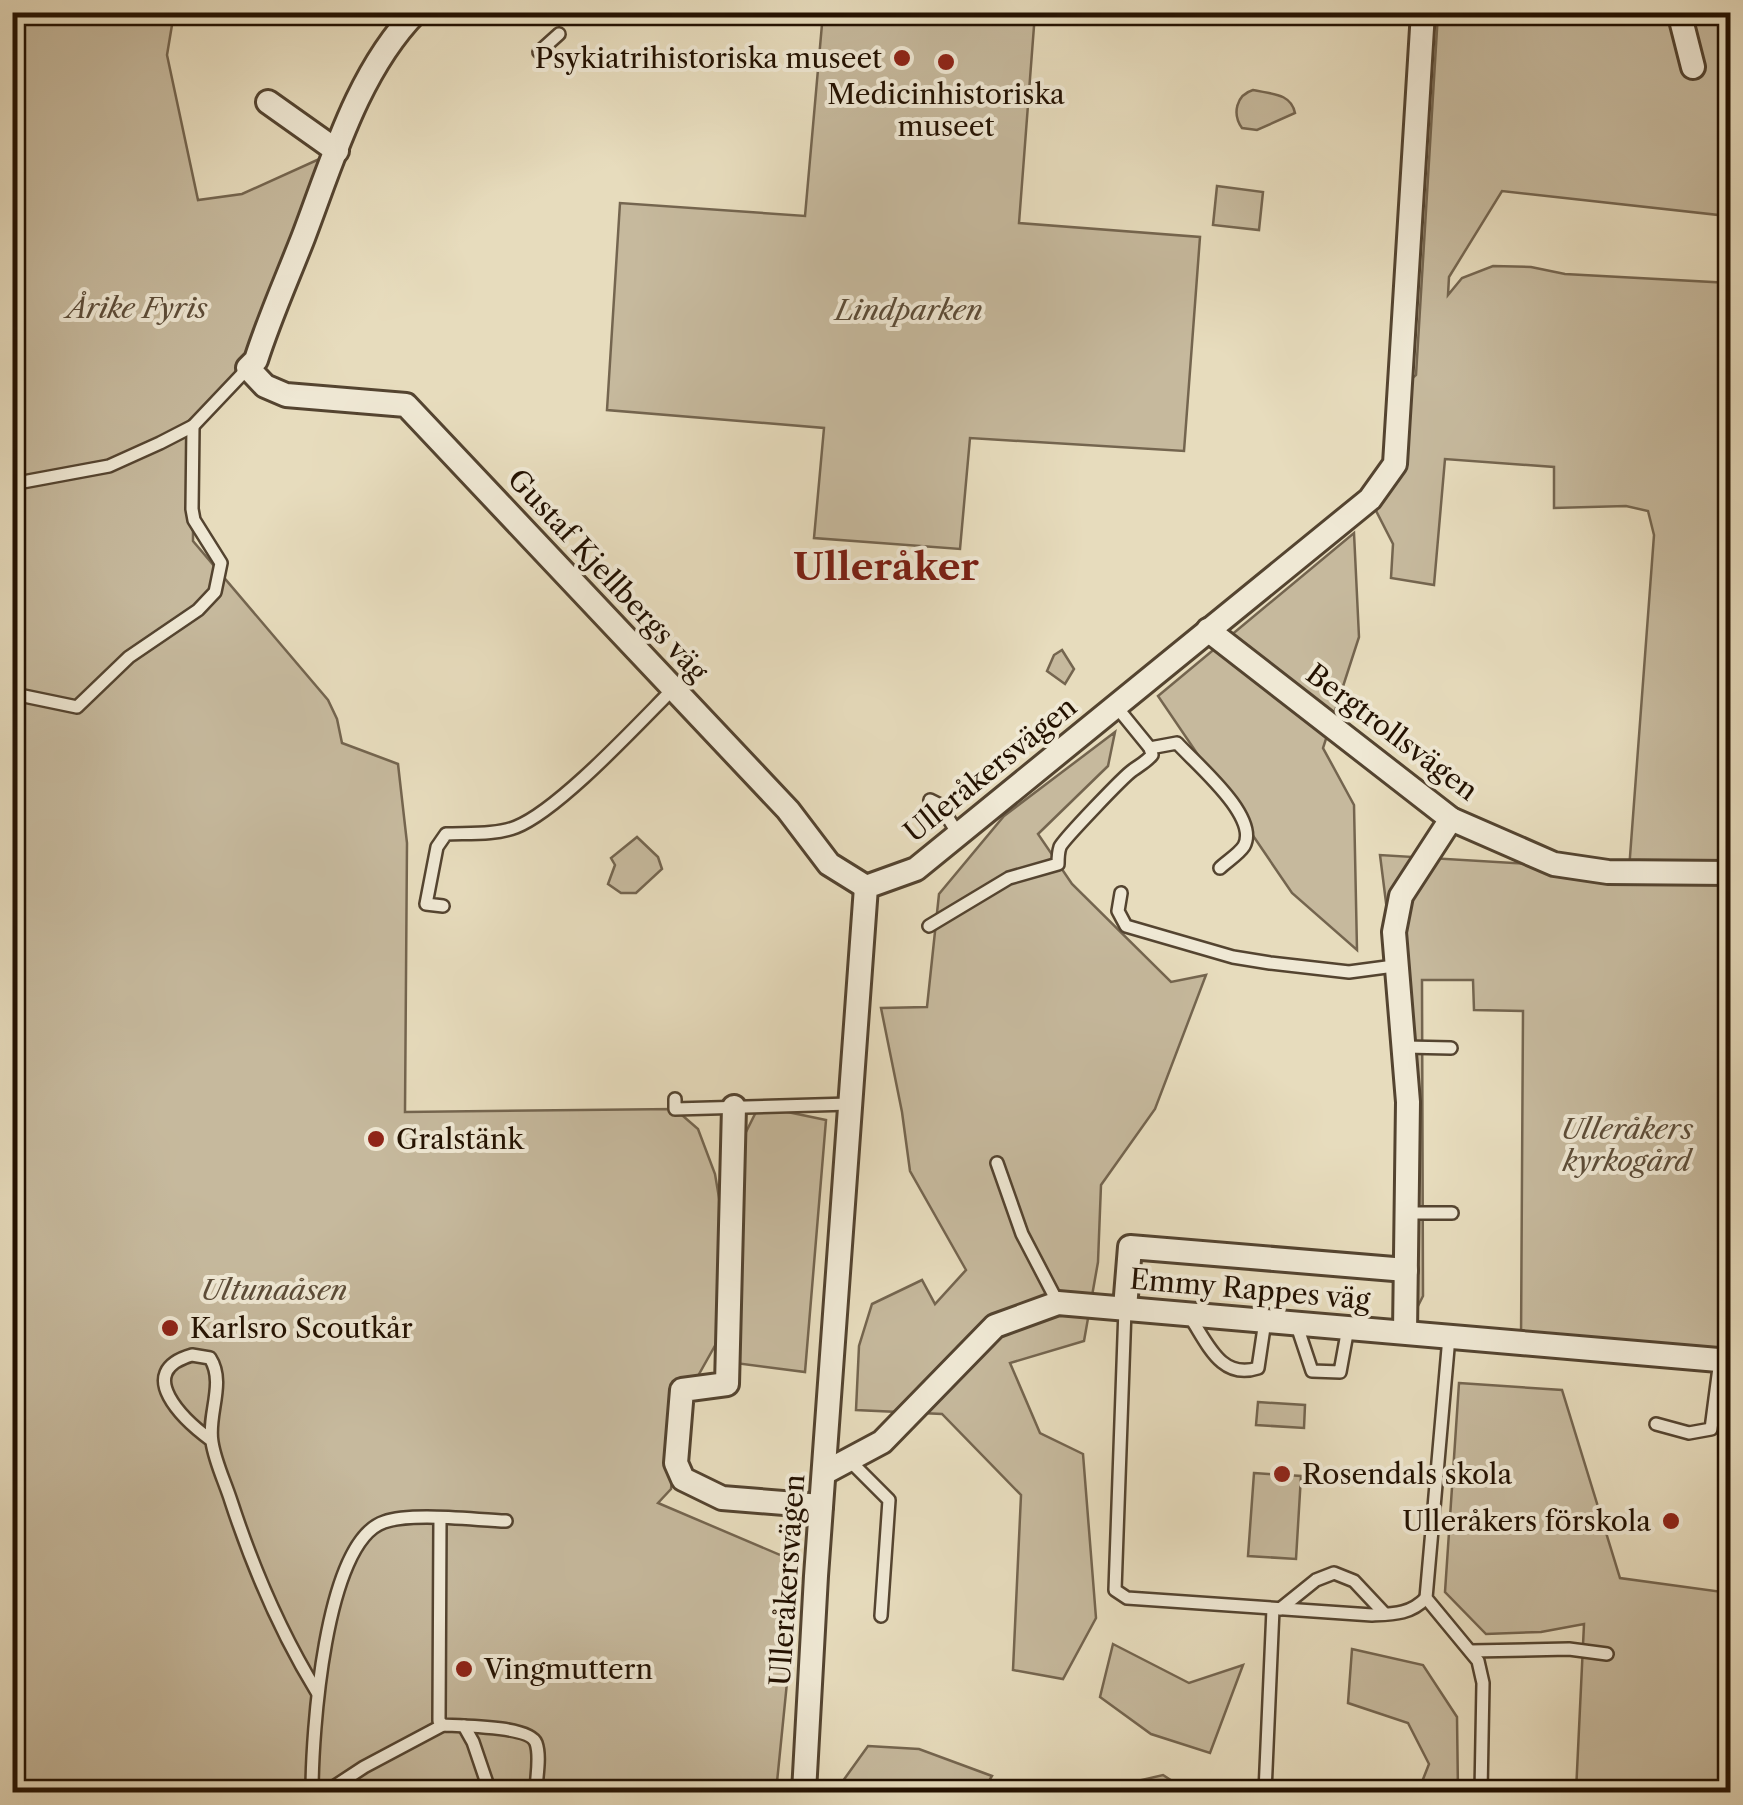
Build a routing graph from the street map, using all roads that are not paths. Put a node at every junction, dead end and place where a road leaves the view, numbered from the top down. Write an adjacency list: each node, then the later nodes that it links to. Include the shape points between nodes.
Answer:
1 (416, 12): 8 (street, via 398,30)
2 (1423, 12): 12 (street, Ulleråkersvägen, via 1395,464 1370,499 1273,566)
3 (1680, 12): 6 (street)
4 (559, 34): 5 (lane)
5 (539, 52)
6 (1692, 68)
7 (268, 102): 8 (street)
8 (337, 150): 9 (street)
9 (248, 368): 10 (lane); 13 (street, Gustaf Kjellbergs väg, via 286,395 406,405)
10 (194, 426): 11 (lane, via 109,466); 14 (lane, via 192,509 221,563 215,592 129,657 77,707)
11 (12, 484)
12 (1208, 630): 15 (street, Ulleråkersvägen); 18 (street, Bergtrollsvägen)
13 (674, 688): 22 (street, Gustaf Kjellbergs väg, via 829,864); 24 (lane, via 538,814 514,828 446,834 437,847 426,904)
14 (24, 696)
15 (1115, 705): 16 (lane); 19 (street, Ulleråkersvägen)
16 (1150, 748): 20 (lane, via 1177,744 1238,809 1247,826 1244,846); 25 (lane, via 1147,761 1067,837 1058,864 1009,878)
17 (930, 800): 19 (lane)
18 (1451, 818): 21 (street, Bergtrollsvägen, via 1554,864 1608,872); 26 (street, via 1401,896)
19 (958, 834): 22 (street, Ulleråkersvägen, via 916,869)
20 (1220, 868)
21 (1730, 873)
22 (866, 888): 30 (street, Ulleråkersvägen)
23 (1122, 893): 26 (lane, via 1118,911 1126,926 1233,957 1349,972)
24 (444, 906)
25 (929, 926)
26 (1394, 966): 27 (street)
27 (1405, 1047): 28 (lane); 33 (street)
28 (1451, 1048)
29 (675, 1099): 31 (lane, via 675,1109)
30 (850, 1104): 31 (lane); 48 (street, Ulleråkersvägen)
31 (734, 1107): 49 (street, via 728,1384 682,1390 676,1464 682,1480 722,1498)
32 (998, 1164): 36 (lane, via 1022,1234)
33 (1407, 1213): 34 (lane); 35 (street)
34 (1452, 1213)
35 (1406, 1270): 37 (street, via 1130,1248); 42 (street)
36 (1058, 1303): 37 (street, Emmy Rappes väg); 47 (street, Emmy Rappes väg, via 995,1326 882,1442)
37 (1125, 1308): 38 (street, Emmy Rappes väg); 53 (lane, via 1114,1590 1127,1598)
38 (1188, 1314): 39 (street, Emmy Rappes väg); 39 (lane, via 1220,1362 1246,1372 1258,1368)
39 (1265, 1321): 40 (street, Emmy Rappes väg)
40 (1296, 1323): 41 (street, Emmy Rappes väg); 41 (lane, via 1312,1372 1340,1372)
41 (1348, 1328): 42 (street, Emmy Rappes väg)
42 (1405, 1332): 43 (street, Emmy Rappes väg)
43 (1449, 1336): 44 (street, Emmy Rappes väg); 52 (lane)
44 (1726, 1360): 45 (lane, via 1711,1428 1688,1434)
45 (1656, 1424)
46 (211, 1440): 46 (lane, via 214,1365 192,1355 169,1369 168,1396); 58 (lane, via 254,1566)
47 (850, 1460): 48 (street, Emmy Rappes väg); 55 (lane, via 889,1500)
48 (824, 1473): 49 (street, Ulleråkersvägen)
49 (821, 1506): 65 (street, Ulleråkersvägen)
50 (440, 1519): 51 (lane); 58 (lane, via 401,1519 366,1531 338,1593); 59 (lane)
51 (506, 1520)
52 (1426, 1598): 54 (lane, via 1416,1608); 56 (lane)
53 (1276, 1609): 54 (lane); 54 (lane, via 1334,1574 1354,1581); 66 (lane)
54 (1384, 1614)
55 (881, 1616)
56 (1472, 1651): 57 (lane); 67 (lane, via 1483,1683)
57 (1607, 1654)
58 (317, 1692): 61 (lane)
59 (443, 1725): 60 (lane); 62 (lane)
60 (464, 1726): 63 (lane); 64 (lane, via 535,1739)
61 (312, 1792)
62 (326, 1792)
63 (490, 1792)
64 (536, 1792)
65 (804, 1792)
66 (1265, 1792)
67 (1482, 1792)

